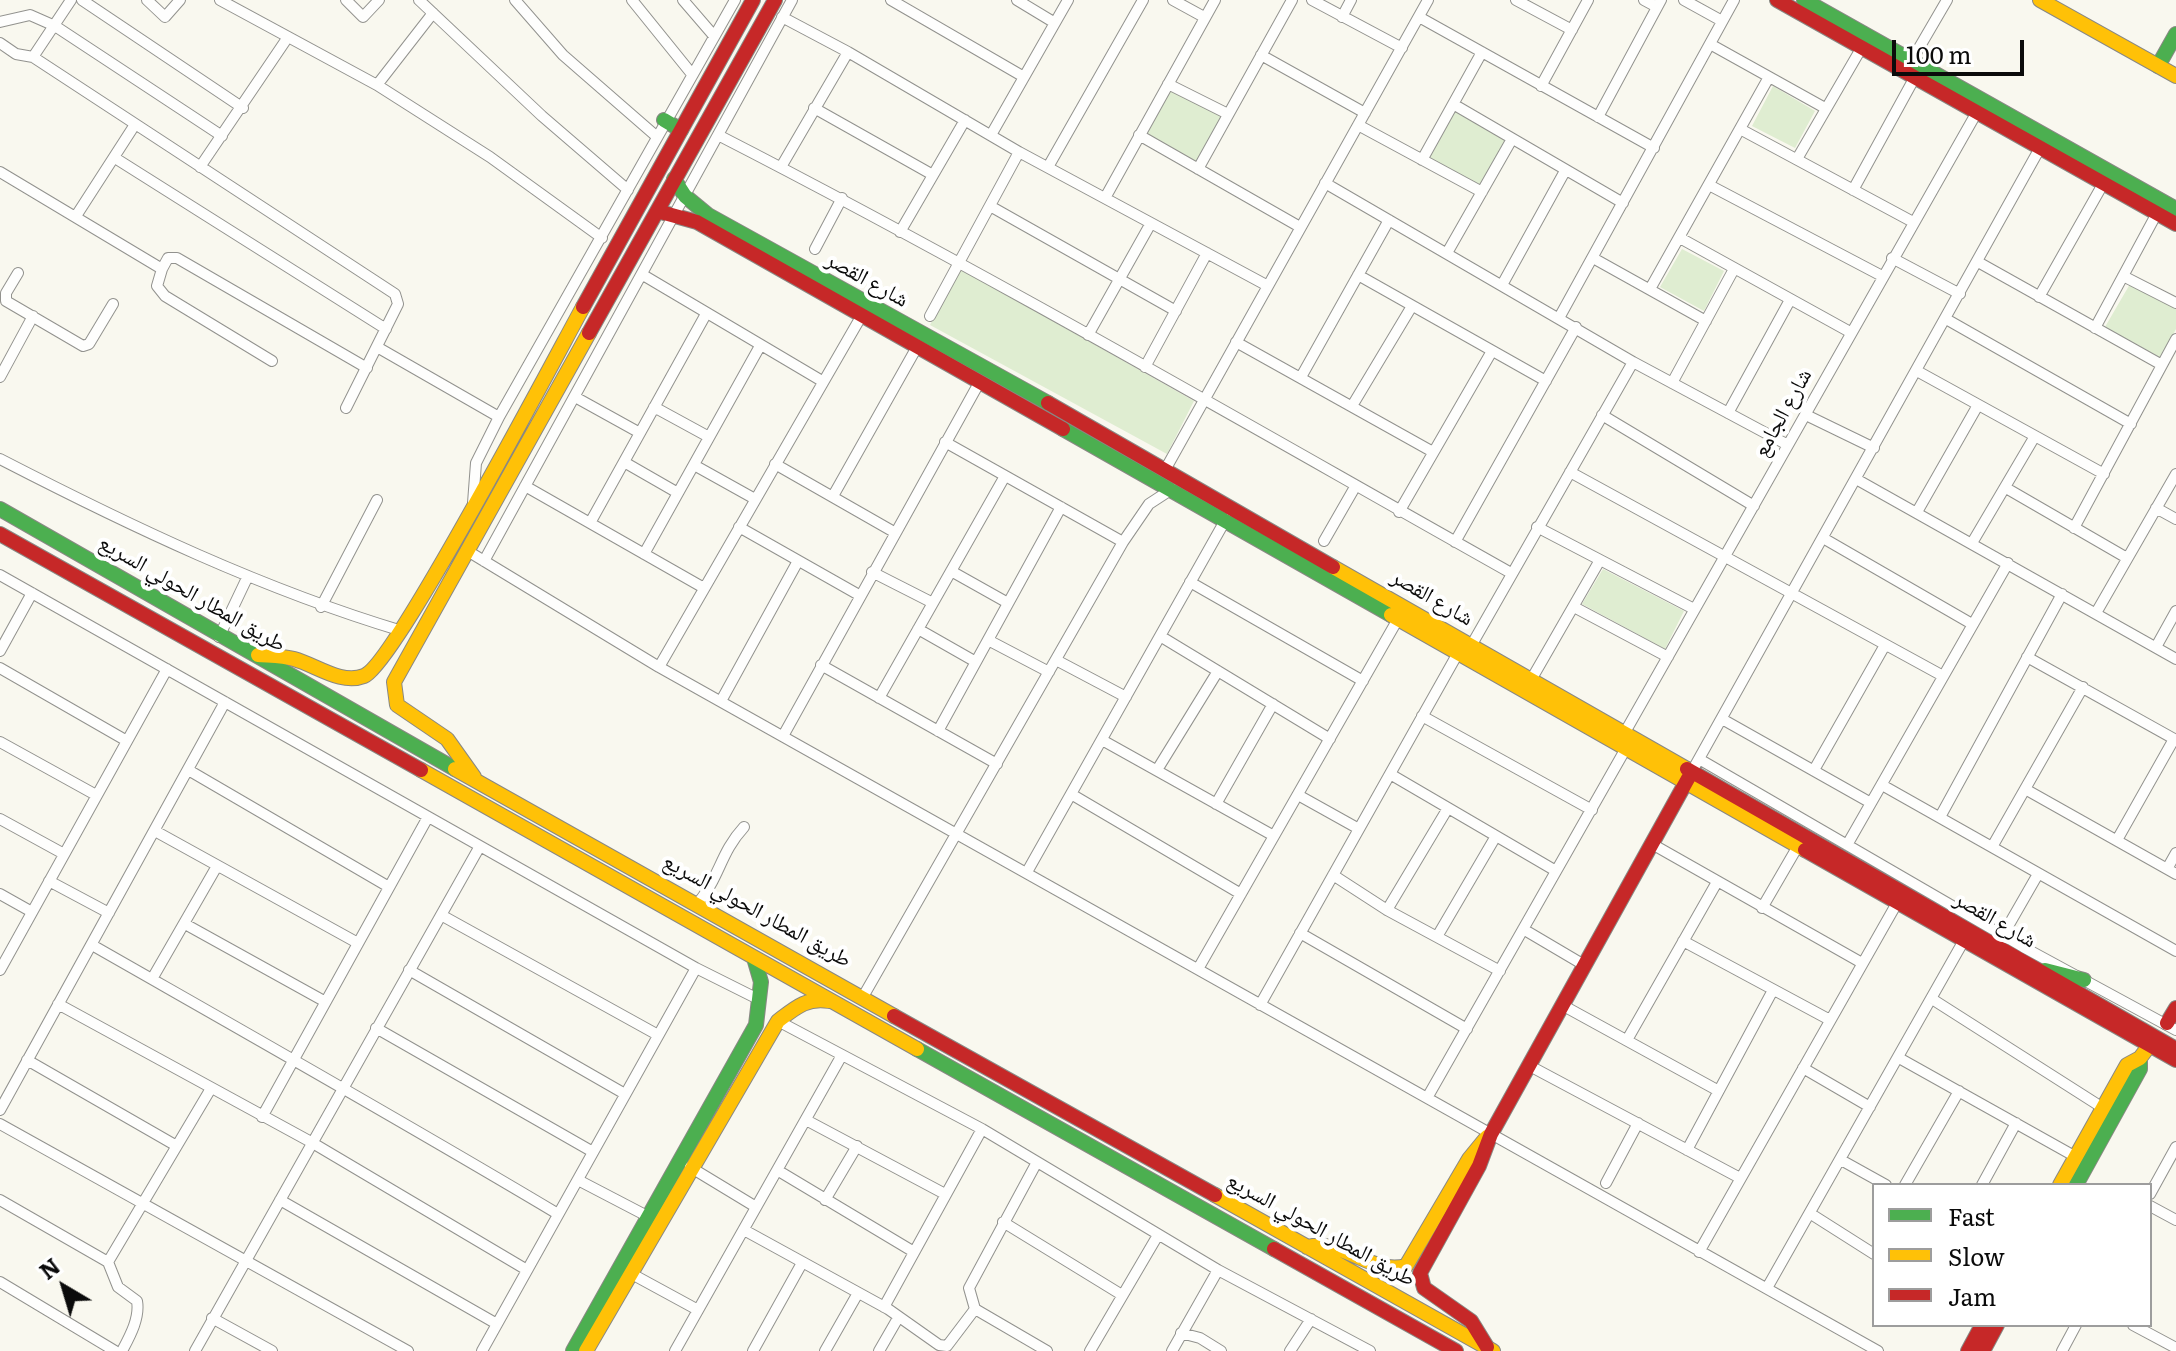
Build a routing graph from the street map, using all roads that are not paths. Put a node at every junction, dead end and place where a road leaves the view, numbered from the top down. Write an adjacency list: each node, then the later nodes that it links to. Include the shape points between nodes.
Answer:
1 (71, 0): 44 (street)
2 (82, 0): 73 (street)
3 (147, 0): 4 (street, via 165,17)
4 (180, 0)
5 (220, 0): 49 (street)
6 (346, 0): 7 (street, via 363,17)
7 (379, 0)
8 (419, 0): 36 (street)
9 (515, 0): 90 (street, via 563,55)
10 (632, 0): 62 (street)
11 (683, 0): 48 (street)
12 (735, 0): 48 (street)
13 (753, 0): 53 (main road)
14 (775, 0): 59 (main road)
15 (792, 0): 37 (street)
16 (891, 0): 65 (street)
17 (1017, 0): 43 (street)
18 (1068, 0): 43 (street)
19 (1143, 0): 100 (street)
20 (1173, 0): 38 (street)
21 (1215, 0): 38 (street)
22 (1292, 0): 57 (street)
23 (1312, 0): 39 (street)
24 (1351, 0): 39 (street)
25 (1428, 0): 40 (street)
26 (1516, 0): 46 (street)
27 (1588, 0): 46 (street)
28 (1644, 0): 34 (street)
29 (1684, 0): 41 (street)
30 (1734, 0): 41 (street)
31 (1777, 0): 35 (main road)
32 (1947, 0): 60 (street)
33 (2040, 0): 61 (main road)
34 (1659, 4): 79 (street)
35 (1808, 7): 45 (main road)
36 (433, 13): 69 (street); 109 (street)
37 (782, 17): 55 (street); 86 (street)
38 (1204, 17): 68 (street)
39 (1342, 17): 54 (street)
40 (1419, 17): 54 (street); 56 (street)
41 (1722, 21): 51 (street)
42 (0, 22): 44 (street, via 30,15)
43 (1055, 23): 65 (street)
44 (55, 26): 58 (street); 89 (street)
45 (1838, 27): 52 (main road); 60 (main road)
46 (1572, 30): 71 (street)
47 (2176, 34): 61 (main road)
48 (714, 36): 62 (street)
49 (288, 37): 69 (street); 73 (street)
50 (0, 43): 58 (street)
51 (1710, 44): 66 (street); 92 (street)
52 (1862, 47): 67 (main road); 75 (street)
53 (726, 48): 59 (main road, via 730,57); 63 (main road)
54 (1402, 48): 77 (street)
55 (848, 52): 74 (street); 81 (street)
56 (1482, 52): 71 (street); 72 (street)
57 (1261, 55): 77 (street); 78 (street)
58 (33, 57): 83 (street)
59 (742, 57): 70 (main road)
60 (1912, 60): 118 (main road)
61 (2158, 66): 64 (main road)
62 (691, 73): 80 (street)
63 (711, 76): 70 (main road, via 720,75); 85 (main road)
64 (2176, 76)
65 (1024, 77): 87 (street)
66 (1769, 77): 75 (street); 84 (street)
67 (1915, 77): 76 (main road); 110 (street)
68 (1168, 84): 78 (street); 88 (street)
69 (377, 85): 126 (street, via 490,157)
70 (726, 85): 105 (main road)
71 (1541, 86): 79 (street)
72 (1453, 104): 91 (street); 97 (street)
73 (243, 108): 89 (street)
74 (814, 108): 99 (street); 104 (street)
75 (1825, 108): 96 (street)
76 (1977, 112): 93 (main road); 122 (street, شارع الجامع)
77 (1365, 113): 82 (street)
78 (1228, 114): 101 (street)
79 (1598, 117): 92 (street)
80 (664, 120): 85 (main road); 90 (street)
81 (965, 120): 87 (street); 104 (street)
82 (1358, 125): 97 (street); 106 (street)
83 (134, 126): 95 (street); 98 (street)
84 (1740, 129): 96 (street); 108 (street)
85 (681, 130): 185 (main road)
86 (718, 135): 99 (street); 112 (street)
87 (991, 135): 94 (street)
88 (1139, 135): 101 (street); 114 (street)
89 (222, 136): 98 (street)
90 (656, 136): 109 (street)
91 (1512, 139): 102 (street); 111 (street)
92 (1654, 148): 115 (street)
93 (2040, 148): 107 (main road); 133 (street)
94 (1019, 152): 100 (street); 116 (street)
95 (115, 158): 120 (street); 162 (street)
96 (1797, 159): 110 (street)
97 (1422, 160): 111 (street)
98 (200, 167): 162 (street, via 389,289 398,304)
99 (781, 167): 113 (street)
100 (1048, 167): 114 (street)
101 (1198, 169): 124 (street)
102 (1565, 171): 115 (street); 143 (street)
103 (0, 172): 120 (street)
104 (933, 175): 125 (street)
105 (674, 179): 112 (main road, شارع القصر); 117 (main road)
106 (1325, 183): 121 (street); 124 (street)
107 (2103, 184): 118 (main road); 147 (street)
108 (1709, 185): 127 (street); 140 (street)
109 (628, 190): 126 (street)
110 (1853, 190): 122 (street)
111 (1482, 192): 130 (street)
112 (685, 196): 119 (street); 183 (main road, شارع القصر, via 702,212)
113 (842, 198): 125 (street); 128 (street)
114 (1105, 198): 123 (street)
115 (1623, 203): 131 (street)
116 (990, 206): 134 (street); 142 (street)
117 (657, 211): 119 (main road); 188 (main road)
118 (2171, 213): 141 (street)
119 (676, 214): 138 (street); 154 (main road)
120 (76, 216): 135 (street)
121 (1389, 220): 130 (street); 139 (street)
122 (1913, 222): 132 (street, شارع الجامع)
123 (1151, 223): 129 (street); 142 (street)
124 (1300, 227): 144 (street)
125 (900, 232): 134 (street)
126 (602, 238): 196 (street)
127 (1680, 238): 136 (street); 145 (street)
128 (815, 249)
129 (1207, 253): 144 (street); 152 (street)
130 (1447, 253): 143 (street)
131 (1593, 258): 145 (street); 157 (street)
132 (1892, 258): 140 (street, شارع الجامع); 146 (street)
133 (1978, 262): 146 (street); 147 (street)
134 (959, 264): 156 (street); 164 (street)
135 (162, 269): 171 (street, via 157,286 165,296); 175 (street, via 170,256 177,258)
136 (1734, 269): 148 (street); 159 (street)
137 (18, 273): 155 (street, via 5,298)
138 (643, 275): 153 (street); 186 (street)
139 (1358, 275): 151 (street); 178 (street)
140 (1882, 276): 163 (street, شارع الجامع)
141 (2123, 276): 149 (street); 161 (street)
142 (1120, 279): 152 (street); 164 (street)
143 (1502, 285): 157 (street)
144 (1268, 286): 166 (street)
145 (1650, 289): 159 (street)
146 (1960, 294): 158 (street)
147 (2039, 297): 161 (street)
148 (1790, 300): 163 (street); 193 (street)
149 (2176, 303)
150 (113, 304): 155 (street, via 86,346)
151 (1412, 306): 170 (street); 190 (street)
152 (1176, 311): 174 (street)
153 (706, 314): 167 (street); 191 (street)
154 (862, 315): 169 (main road); 179 (street)
155 (33, 316): 177 (street)
156 (930, 316)
157 (1559, 318): 160 (street)
158 (1946, 319): 176 (street); 197 (street)
159 (1706, 321): 182 (street)
160 (1576, 327): 172 (street); 180 (street)
161 (2095, 328): 173 (street)
162 (386, 329): 168 (street)
163 (1850, 332): 195 (street, شارع الجامع)
164 (1088, 335): 174 (street)
165 (2176, 339): 173 (street)
166 (1236, 342): 178 (street); 187 (street)
167 (760, 346): 179 (street); 202 (street)
168 (377, 347): 175 (street); 196 (street)
169 (917, 347): 181 (main road); 222 (street)
170 (1492, 351): 180 (street); 206 (street)
171 (272, 361)
172 (1633, 362): 182 (street); 194 (street)
173 (2162, 365): 197 (street)
174 (1145, 367): 187 (street)
175 (367, 368): 192 (street)
176 (1917, 371): 189 (street); 205 (street)
177 (0, 377)
178 (1301, 377): 190 (street)
179 (822, 381): 209 (street)
180 (1546, 381): 243 (street)
181 (979, 383): 183 (main road); 203 (street)
182 (1672, 383): 193 (street)
183 (1000, 385): 184 (main road, شارع القصر)
184 (1016, 394): 211 (main road, شارع القصر); 220 (main road)
185 (531, 397): 188 (main road, via 539,406); 198 (main road)
186 (575, 397): 199 (street); 217 (street)
187 (1203, 400): 211 (street); 218 (street)
188 (548, 405): 200 (main road)
189 (1978, 405): 201 (street); 231 (street)
190 (1352, 406): 206 (street)
191 (654, 407): 199 (street); 202 (street)
192 (346, 408)
193 (1728, 413): 204 (street)
194 (1602, 415): 212 (street); 226 (street)
195 (1806, 415): 204 (street, شارع الجامع); 205 (street)
196 (499, 417): 225 (street, via 476,463)
197 (2131, 424): 213 (street)
198 (514, 429): 200 (main road, via 524,428); 225 (main road)
199 (640, 433): 208 (street)
200 (531, 435): 245 (main road)
201 (2035, 436): 213 (street); 219 (street)
202 (709, 437): 210 (street)
203 (945, 442): 215 (street); 238 (street)
204 (1788, 445): 226 (street, شارع الجامع)
205 (1874, 448): 216 (street)
206 (1433, 452): 230 (street)
207 (0, 459): 258 (street)
208 (624, 462): 221 (street); 234 (street)
209 (775, 464): 222 (street); 223 (street)
210 (694, 465): 221 (street); 223 (street)
211 (1165, 470): 257 (main road, شارع القصر)
212 (1570, 472): 236 (street); 247 (street)
213 (2104, 474): 237 (street)
214 (2176, 474): 228 (street)
215 (1005, 476): 227 (street); 253 (street)
216 (1856, 479): 231 (street); 240 (street)
217 (525, 486): 234 (street); 250 (street)
218 (1355, 487): 230 (street); 241 (street)
219 (2006, 488): 237 (street); 244 (street)
220 (1172, 489): 232 (main road); 242 (street, via 1149,504)
221 (678, 493): 246 (street)
222 (833, 496): 238 (street)
223 (755, 499): 235 (street)
224 (377, 500): 268 (street)
225 (473, 503): 276 (main road)
226 (1754, 506): 247 (street, شارع الجامع)
227 (1061, 507): 242 (street); 267 (street)
228 (2156, 508): 233 (street); 248 (street)
229 (0, 509): 278 (main road, طريق المطار الحولي السريع)
230 (1399, 512): 243 (street)
231 (1917, 512): 244 (street)
232 (1226, 519): 257 (main road); 259 (street)
233 (2176, 519)
234 (590, 523): 246 (street)
235 (739, 527): 251 (street); 260 (street)
236 (1537, 527): 249 (street); 255 (street)
237 (2074, 528): 248 (street)
238 (894, 532): 254 (street)
239 (0, 534): 379 (main road, طريق المطار الحولي السريع)
240 (1823, 538): 262 (street); 274 (street)
241 (1324, 541)
242 (1123, 542): 288 (street)
243 (1455, 542): 255 (street)
244 (1972, 543): 252 (street)
245 (466, 550): 250 (street); 322 (main road, via 393,691 401,709 447,739)
246 (644, 554): 260 (street)
247 (1725, 558): 262 (street); 270 (street, شارع الجامع)
248 (2127, 558): 272 (street)
249 (1600, 560): 269 (street); 270 (street)
250 (484, 561): 291 (street)
251 (798, 561): 264 (street); 302 (street)
252 (2008, 563): 263 (street); 274 (street)
253 (951, 571): 266 (street); 267 (street)
254 (872, 572): 264 (street); 266 (street)
255 (1511, 573): 282 (street)
256 (0, 575): 261 (street)
257 (1339, 577): 265 (main road, شارع القصر)
258 (247, 578): 268 (street); 278 (street)
259 (1190, 582): 277 (street); 298 (street)
260 (704, 588): 291 (street)
261 (32, 593): 283 (street); 293 (street)
262 (1792, 594): 280 (street); 306 (street)
263 (2062, 594): 272 (street); 286 (street)
264 (859, 595): 290 (street)
265 (1370, 595): 273 (main road); 282 (main road, شارع القصر)
266 (933, 603): 275 (street)
267 (1008, 603): 279 (street)
268 (321, 607): 276 (street)
269 (1574, 607): 285 (street); 297 (street)
270 (1694, 609): 285 (street, شارع الجامع)
271 (2176, 611): 281 (street)
272 (2096, 613): 281 (street)
273 (1398, 619): 282 (main road); 298 (street)
274 (1972, 624): 296 (street)
275 (918, 629): 289 (street); 301 (street)
276 (402, 631): 284 (main road, via 380,664 357,679)
277 (1160, 636): 294 (street); 300 (street)
278 (219, 637): 284 (main road, طريق المطار الحولي السريع)
279 (988, 640): 289 (street); 295 (street)
280 (1885, 645): 296 (street); 318 (street)
281 (2156, 647): 287 (street)
282 (1464, 649): 297 (main road, شارع القصر); 305 (street); 315 (main road)
283 (0, 651)
284 (246, 651): 322 (main road, طريق المطار الحولي السريع)
285 (1668, 657): 308 (street, شارع الجامع)
286 (2027, 657): 299 (street); 333 (street)
287 (2176, 659)
288 (1056, 660): 295 (street); 300 (street)
289 (976, 662): 307 (street)
290 (821, 665): 301 (street); 309 (street)
291 (659, 667): 302 (street)
292 (0, 668): 313 (street)
293 (167, 669): 303 (street); 313 (street)
294 (1218, 671): 304 (street); 317 (street)
295 (1049, 672): 316 (street)
296 (1943, 676): 323 (street)
297 (1531, 680): 308 (main road, شارع القصر)
298 (1363, 681): 310 (street)
299 (2083, 687): 312 (street); 324 (street)
300 (1126, 697): 311 (street)
301 (879, 698): 307 (street)
302 (721, 701): 309 (street)
303 (225, 702): 319 (street); 332 (street)
304 (1273, 704): 310 (street); 329 (street)
305 (1422, 716): 321 (street); 331 (street)
306 (1722, 719): 318 (street); 320 (street)
307 (938, 731): 316 (street)
308 (1624, 734): 320 (main road, شارع القصر)
309 (783, 736): 338 (street)
310 (1330, 739): 327 (street)
311 (1102, 740): 317 (street); 325 (street)
312 (2175, 740): 341 (street)
313 (127, 741): 326 (street)
314 (0, 742): 326 (street)
315 (1625, 750): 320 (main road); 331 (street)
316 (997, 764): 338 (street)
317 (1157, 770): 329 (street)
318 (1814, 770): 328 (street)
319 (190, 771): 337 (street); 357 (street)
320 (1692, 772): 342 (main road); 343 (street); 345 (main road, شارع القصر); 363 (main road, شارع القصر)
321 (1390, 774): 330 (street); 336 (street)
322 (484, 785): 360 (main road, طريق المطار الحولي السريع)
323 (1882, 785): 328 (street); 333 (street)
324 (2025, 789): 341 (street); 346 (street)
325 (1071, 794): 352 (street); 359 (street)
326 (96, 795): 348 (street)
327 (1298, 795): 336 (street); 339 (street)
328 (1871, 803): 343 (street)
329 (1216, 804): 339 (street)
330 (1448, 808): 340 (street); 364 (street)
331 (1592, 810): 350 (street)
332 (428, 817): 344 (street); 357 (street)
333 (1940, 817): 346 (street)
334 (0, 819): 348 (street)
335 (744, 827): 360 (street, via 727,845 713,885)
336 (1359, 829): 354 (street)
337 (155, 831): 349 (street); 366 (street)
338 (958, 832): 352 (street); 391 (street)
339 (1274, 836): 359 (street)
340 (1496, 836): 350 (street); 372 (street)
341 (2117, 840): 351 (street)
342 (1652, 844): 356 (street); 381 (main road)
343 (1847, 845): 373 (street)
344 (480, 846): 367 (street); 383 (street)
345 (1798, 846): 361 (main road, شارع القصر); 362 (street)
346 (1992, 847): 353 (street)
347 (2176, 853): 351 (street)
348 (64, 854): 355 (street)
349 (217, 866): 368 (street); 375 (street)
350 (1556, 871): 370 (street)
351 (2172, 871)
352 (1027, 872): 385 (street)
353 (2038, 874): 373 (street); 378 (street)
354 (1333, 875): 364 (street); 371 (street)
355 (49, 881): 365 (street); 366 (street)
356 (1717, 882): 362 (street); 374 (street)
357 (389, 887): 375 (street)
358 (0, 894): 365 (street)
359 (1241, 894): 385 (street)
360 (698, 903): 391 (main road, طريق المطار الحولي السريع)
361 (1897, 903): 363 (main road, شارع القصر); 380 (street)
362 (1762, 908): 380 (street)
363 (1917, 908): 369 (main road, شارع القصر)
364 (1387, 910): 372 (street)
365 (32, 912): 384 (street)
366 (109, 913): 377 (street)
367 (441, 915): 386 (street); 405 (street)
368 (185, 924): 388 (street); 394 (street)
369 (1947, 925): 376 (main road, شارع القصر); 382 (main road, شارع القصر)
370 (1523, 929): 381 (street); 387 (street)
371 (1300, 933): 397 (street); 404 (street)
372 (1438, 935): 387 (street)
373 (2003, 935): 389 (street)
374 (1683, 941): 390 (street); 406 (street)
375 (356, 942): 394 (street)
376 (1963, 942): 392 (street); 408 (main road, شارع القصر)
377 (92, 945): 388 (street); 396 (street)
378 (2176, 951)
379 (748, 952): 393 (main road, via 761,974); 395 (main road, طريق المطار الحولي السريع)
380 (1862, 963): 400 (street)
381 (1584, 965): 398 (main road)
382 (2031, 967): 389 (main road); 407 (main road, شارع القصر)
383 (696, 968): 393 (street); 405 (street)
384 (0, 969)
385 (1198, 969): 397 (street)
386 (409, 970): 403 (street); 422 (street)
387 (1500, 971): 404 (street)
388 (152, 979): 411 (street)
389 (2084, 980): 402 (street)
390 (1773, 990): 400 (street); 420 (street)
391 (864, 995): 469 (main road, طريق المطار الحولي السريع)
392 (1932, 999): 410 (street); 425 (street)
393 (760, 1000): 437 (main road, via 756,1025)
394 (324, 1001): 411 (street)
395 (837, 1003): 401 (main road, via 817,999 799,1004); 515 (main road, طريق المطار الحولي السريع)
396 (58, 1004): 412 (street); 419 (street)
397 (1260, 1005): 423 (street)
398 (1562, 1005): 406 (street); 414 (main road)
399 (2176, 1008): 402 (main road)
400 (1830, 1020): 415 (street)
401 (778, 1021): 409 (street); 437 (main road)
402 (2172, 1026)
403 (376, 1028): 418 (street); 440 (street)
404 (1467, 1029): 423 (street)
405 (658, 1035): 422 (street)
406 (1627, 1040): 420 (street)
407 (2176, 1049)
408 (2144, 1052): 413 (main road, شارع القصر); 425 (main road, via 2127,1065); 453 (main road, via 2140,1069)
409 (842, 1055): 428 (street); 432 (street)
410 (1899, 1058): 421 (street); 424 (street)
411 (295, 1059): 418 (street); 427 (street)
412 (27, 1060): 417 (street); 435 (street)
413 (2176, 1060)
414 (1528, 1065): 429 (street); 433 (main road)
415 (1803, 1068): 424 (street); 446 (street)
416 (0, 1080): 417 (street)
417 (12, 1087): 426 (street)
418 (340, 1089): 434 (street); 462 (street)
419 (210, 1090): 427 (street); 435 (street)
420 (1717, 1090): 439 (street)
421 (1959, 1091): 430 (street); 450 (street)
422 (625, 1094): 440 (street)
423 (1427, 1098): 433 (street)
424 (1870, 1107): 442 (street)
425 (2103, 1108): 441 (main road)
426 (0, 1110)
427 (262, 1117): 434 (street)
428 (806, 1120): 436 (street); 445 (street)
429 (1638, 1123): 439 (street); 448 (street)
430 (2016, 1123): 441 (street); 451 (street)
431 (0, 1124): 459 (street)
432 (982, 1129): 443 (street); 455 (street)
433 (1491, 1134): 469 (main road, via 1469,1159 1406,1266 1388,1269 1335,1244); 471 (street); 496 (main road, via 1420,1277 1427,1290 1471,1321)
434 (311, 1142): 457 (street); 476 (street)
435 (175, 1145): 459 (street)
436 (857, 1146): 455 (street); 458 (street)
437 (695, 1147): 444 (main road); 464 (main road)
438 (2176, 1147): 454 (street)
439 (1687, 1150): 446 (street)
440 (593, 1152): 447 (street)
441 (2076, 1157): 452 (main road)
442 (1841, 1160): 449 (street); 463 (street)
443 (1037, 1162): 466 (street); 468 (street)
444 (690, 1167): 460 (street); 478 (main road)
445 (777, 1170): 458 (street); 460 (street)
446 (1740, 1178): 471 (street)
447 (578, 1180): 462 (street); 464 (street)
448 (1606, 1183)
449 (1882, 1183)
450 (1906, 1183)
451 (1983, 1183)
452 (2061, 1183)
453 (2077, 1183)
454 (2152, 1190)
455 (945, 1194): 470 (street)
456 (0, 1200): 473 (street)
457 (280, 1200): 474 (street); 489 (street)
458 (825, 1200): 470 (street)
459 (142, 1203): 473 (street); 474 (street)
460 (756, 1207): 467 (street)
461 (2152, 1207): 465 (street)
462 (558, 1214): 476 (street)
463 (1811, 1214): 472 (street); 480 (street)
464 (649, 1217): 504 (main road)
465 (2176, 1220)
466 (1003, 1222): 482 (street); 484 (street, via 969,1288)
467 (744, 1230): 475 (street); 485 (street)
468 (1158, 1235): 477 (street); 482 (street)
469 (1307, 1247): 496 (main road, طريق المطار الحولي السريع)
470 (914, 1252): 483 (street)
471 (1699, 1252): 480 (street)
472 (1872, 1253)
473 (108, 1262): 499 (street, via 118,1287 138,1307)
474 (245, 1263): 486 (street); 502 (street)
475 (802, 1263): 481 (street); 507 (street)
476 (527, 1270): 489 (street)
477 (1218, 1270): 488 (street); 494 (street)
478 (630, 1273): 485 (street); 505 (main road)
479 (2, 1288): 498 (street)
480 (1767, 1288): 516 (street)
481 (858, 1293): 483 (street); 508 (street)
482 (1122, 1295): 511 (street)
483 (884, 1307): 487 (street)
484 (975, 1309): 487 (street, via 947,1346); 510 (street)
485 (698, 1310): 506 (street)
486 (212, 1318): 500 (street); 501 (street)
487 (898, 1318): 509 (street)
488 (1311, 1319): 497 (street); 514 (street)
489 (497, 1324): 503 (street)
490 (1981, 1327): 517 (main road)
491 (1996, 1327): 518 (main road)
492 (2075, 1327): 519 (street)
493 (2137, 1327): 495 (street)
494 (1181, 1333): 512 (street); 513 (street)
495 (2176, 1348)
496 (1490, 1349)
497 (1368, 1350)
498 (115, 1351)
499 (122, 1351)
500 (195, 1351)
501 (272, 1351)
502 (408, 1351)
503 (482, 1351)
504 (573, 1351)
505 (586, 1351)
506 (675, 1351)
507 (753, 1351)
508 (825, 1351)
509 (879, 1351)
510 (1047, 1351)
511 (1090, 1351)
512 (1172, 1351)
513 (1221, 1351)
514 (1290, 1351)
515 (1456, 1351)
516 (1878, 1351)
517 (1968, 1351)
518 (1983, 1351)
519 (2062, 1351)

